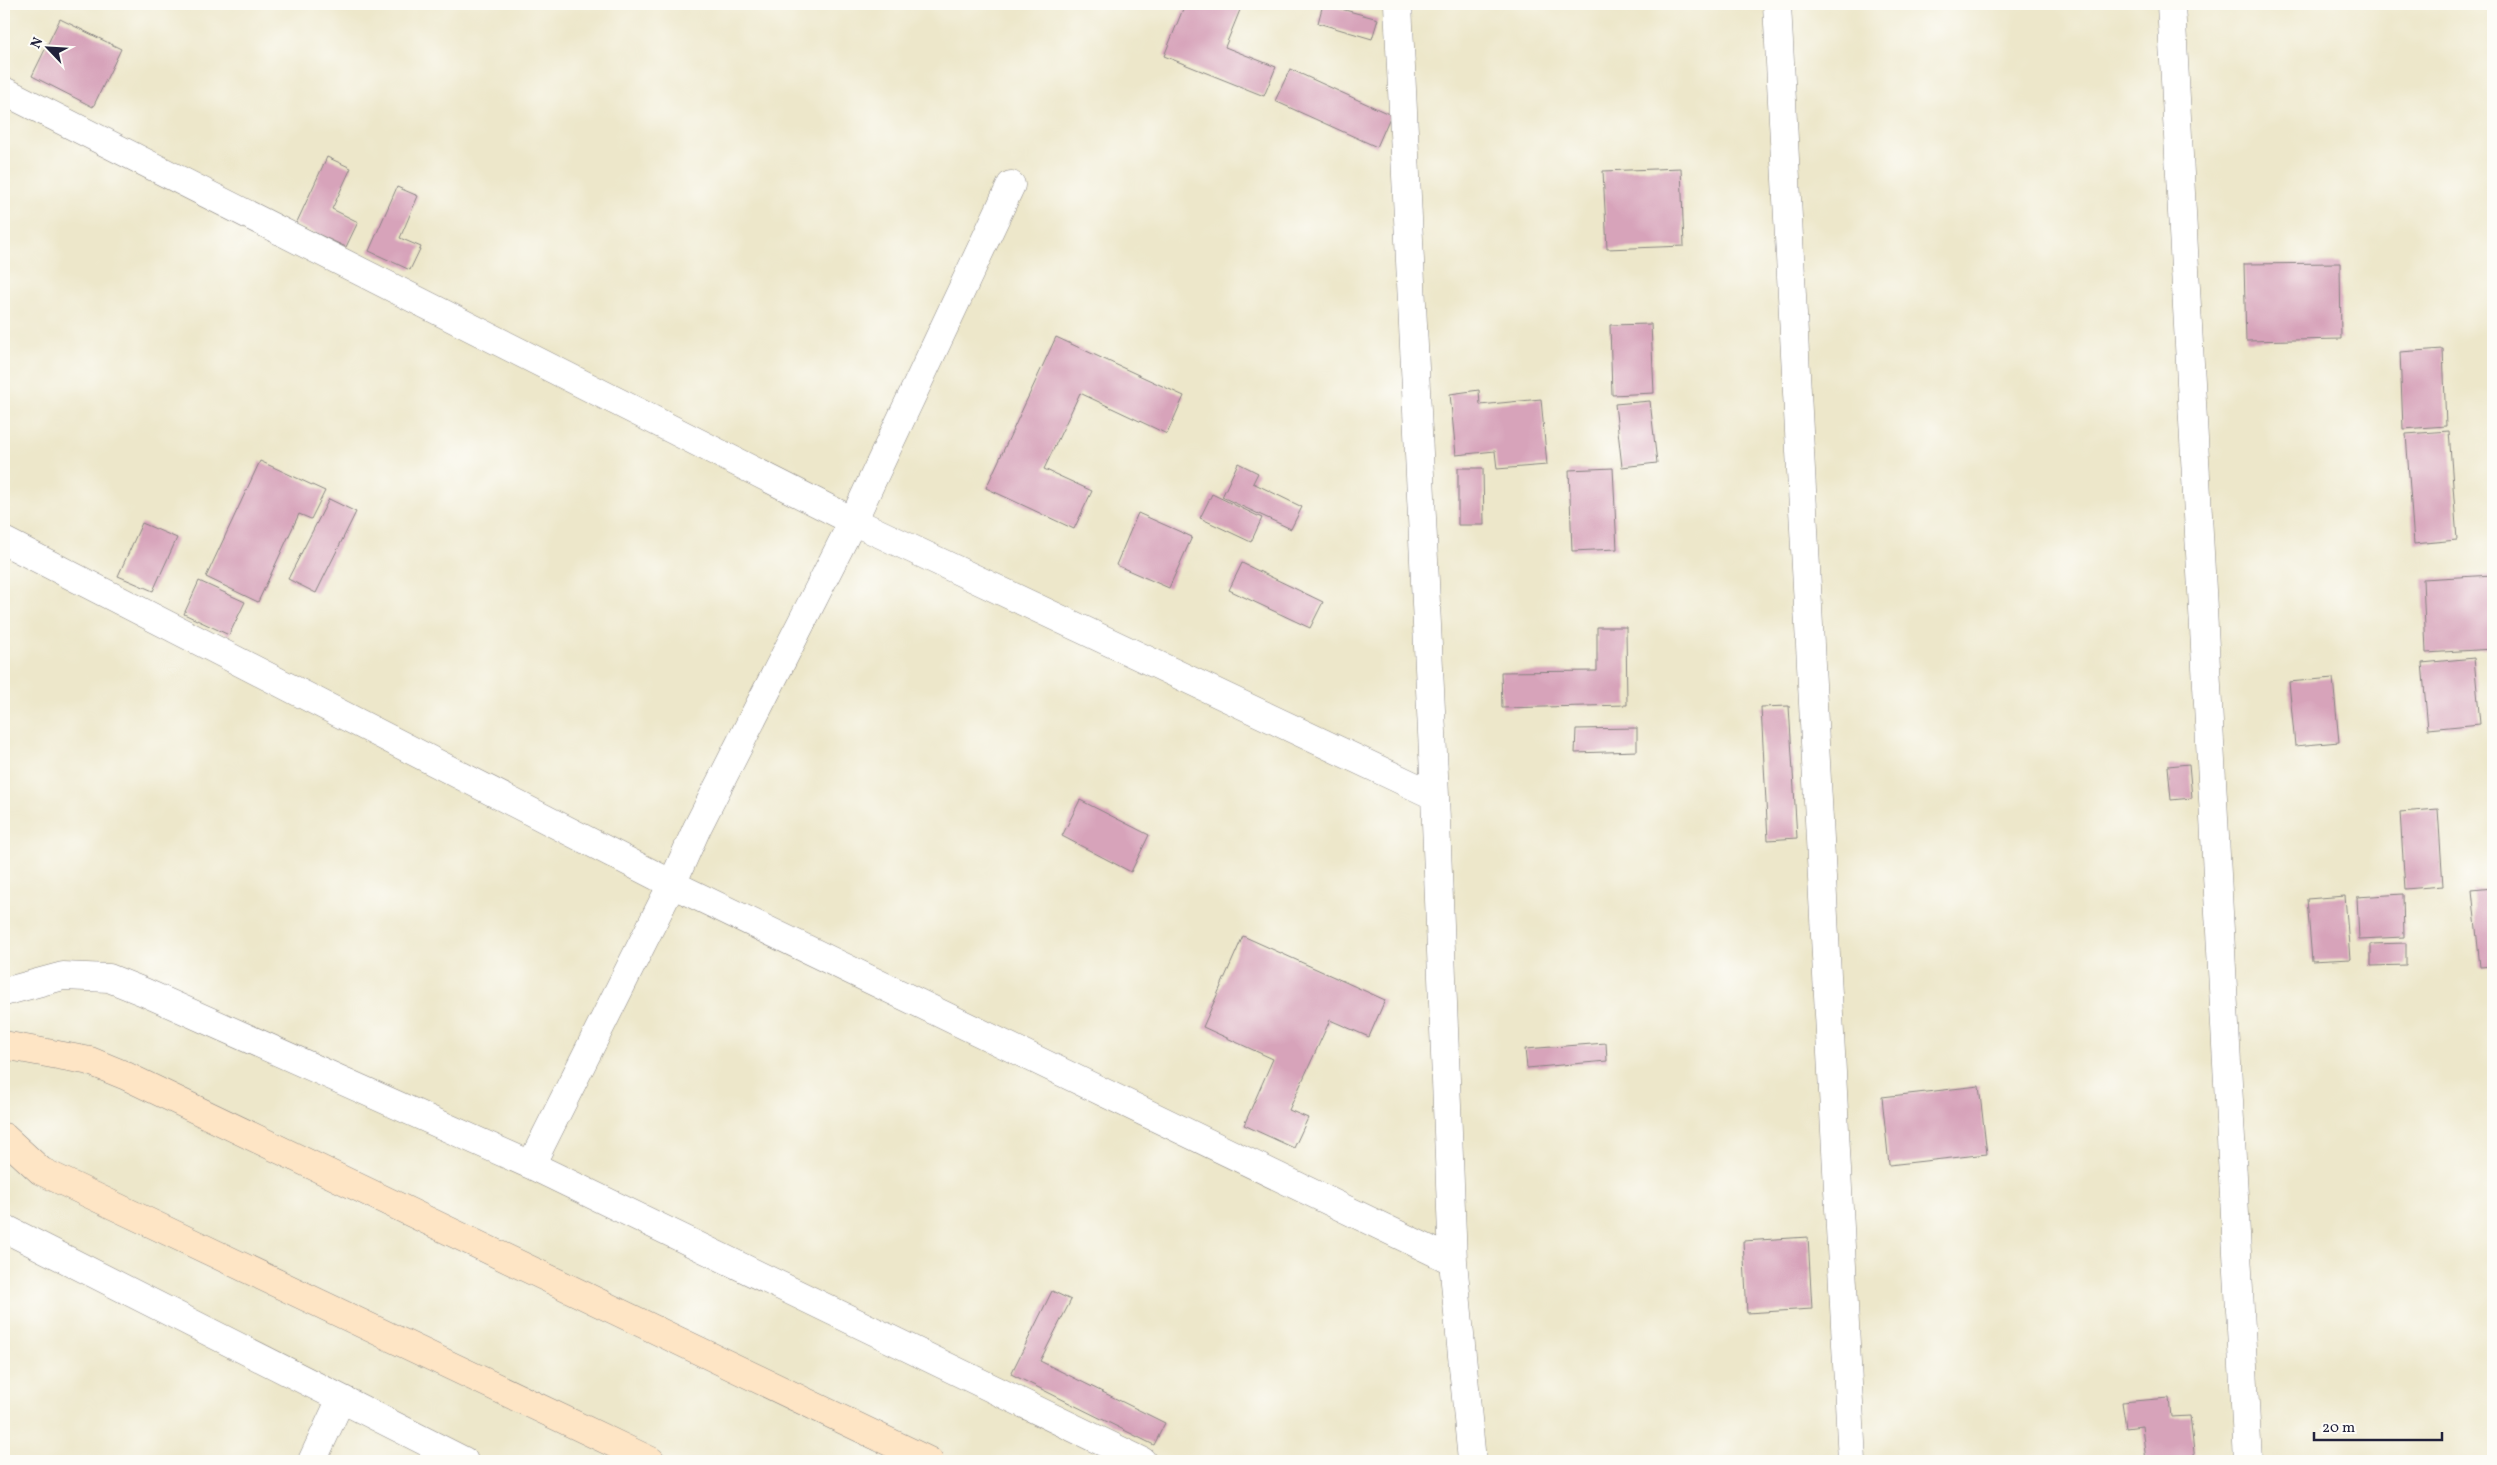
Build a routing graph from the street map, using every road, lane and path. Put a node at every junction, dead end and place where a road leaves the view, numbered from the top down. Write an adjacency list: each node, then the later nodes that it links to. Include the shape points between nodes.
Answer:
1 (1398, 4): 8 (street)
2 (1776, 4): 23 (street)
3 (2171, 4): 24 (street)
4 (4, 91): 6 (street)
5 (1011, 185): 6 (street)
6 (853, 521): 8 (street); 9 (street, via 697,828)
7 (4, 541): 9 (street)
8 (1435, 796): 15 (street)
9 (672, 884): 13 (street); 15 (street)
10 (4, 992): 13 (street, via 63,976 110,978)
11 (4, 1045): 20 (street, via 90,1061 124,1075)
12 (4, 1137): 19 (street, via 41,1172)
13 (531, 1165): 21 (street)
14 (4, 1228): 16 (street)
15 (1453, 1261): 22 (street)
16 (341, 1399): 17 (street); 18 (street)
17 (312, 1461)
18 (464, 1461)
19 (652, 1461)
20 (929, 1461)
21 (1142, 1461)
22 (1472, 1461)
23 (1852, 1461)
24 (2248, 1461)

